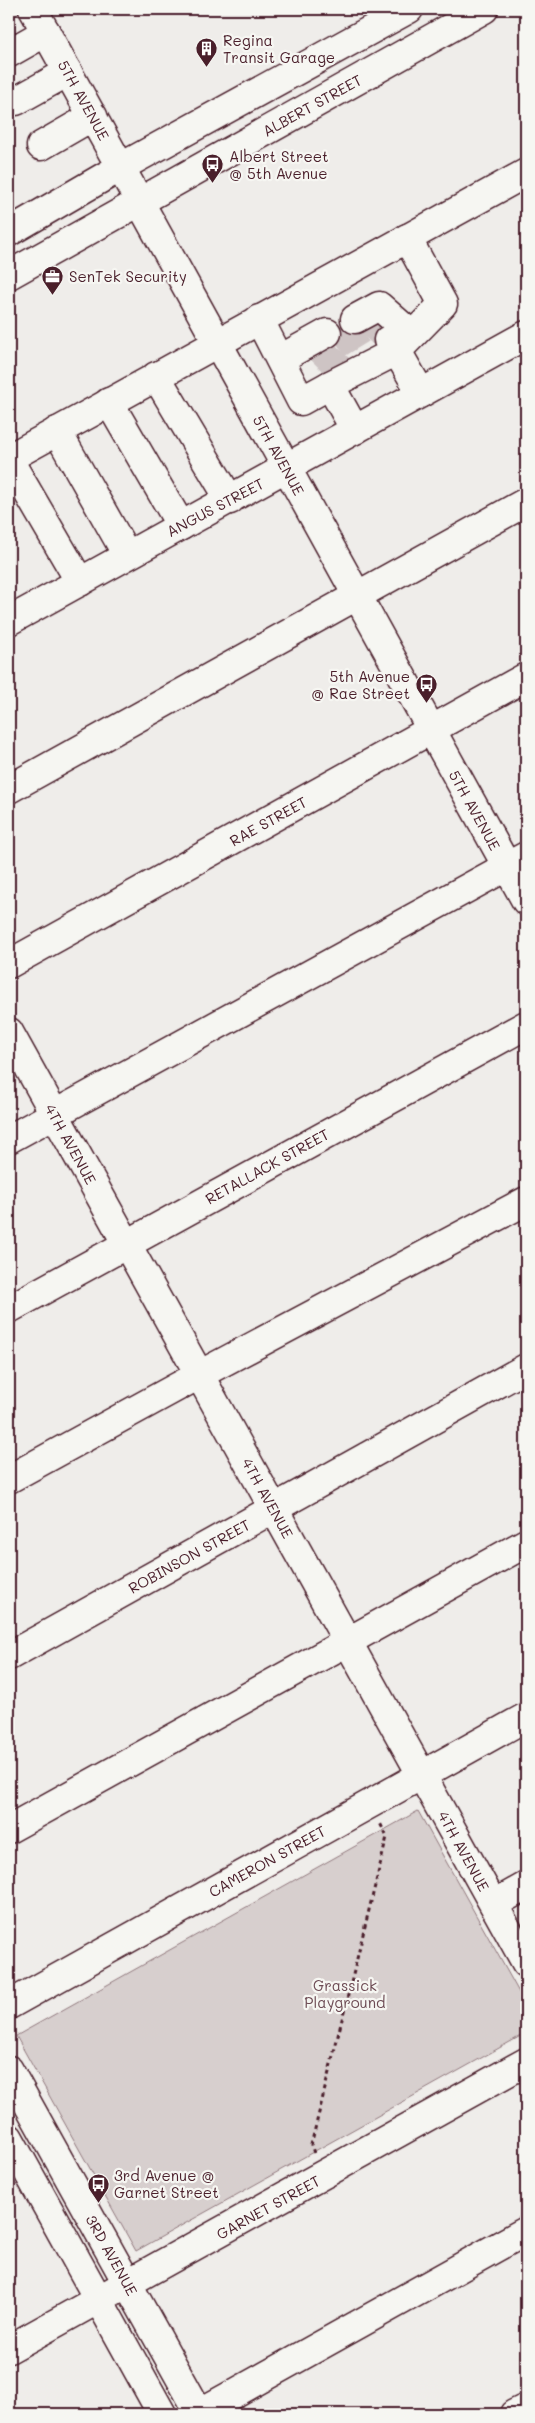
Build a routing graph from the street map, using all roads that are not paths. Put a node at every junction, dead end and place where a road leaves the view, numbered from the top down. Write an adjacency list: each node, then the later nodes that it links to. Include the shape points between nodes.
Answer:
1 (33, 9): 4 (street, 5TH AVENUE)
2 (409, 9): 10 (street)
3 (484, 9): 12 (street, ALBERT STREET)
4 (46, 32): 5 (street); 6 (street, 5TH AVENUE)
5 (9, 53)
6 (68, 72): 7 (street); 8 (street, 5TH AVENUE)
7 (16, 101)
8 (93, 116): 9 (street); 10 (street, 5TH AVENUE)
9 (41, 146)
10 (121, 167): 12 (street, 5TH AVENUE); 13 (street)
11 (526, 173): 14 (street)
12 (140, 201): 15 (street, ALBERT STREET); 19 (street, 5TH AVENUE)
13 (9, 232)
14 (407, 238): 16 (street); 17 (street, via 443,304)
15 (9, 275)
16 (259, 319): 19 (street); 20 (street)
17 (381, 330): 21 (street); 23 (street)
18 (526, 335): 23 (street, ANGUS STREET)
19 (217, 342): 22 (street); 28 (street, 5TH AVENUE)
20 (280, 359): 21 (street); 21 (street, via 301,401)
21 (338, 360): 25 (street)
22 (156, 376): 24 (street); 29 (street)
23 (421, 393): 25 (street, ANGUS STREET)
24 (109, 402): 26 (street); 31 (street)
25 (355, 430): 28 (street, ANGUS STREET)
26 (56, 431): 27 (street); 32 (street)
27 (9, 459): 33 (street)
28 (287, 468): 29 (street, ANGUS STREET); 34 (street, 5TH AVENUE)
29 (230, 500): 31 (street, ANGUS STREET)
30 (526, 502): 34 (street)
31 (181, 526): 32 (street, ANGUS STREET)
32 (127, 555): 33 (street, ANGUS STREET)
33 (80, 582): 35 (street, ANGUS STREET)
34 (357, 595): 37 (street, 5TH AVENUE); 38 (street)
35 (9, 621)
36 (526, 677): 37 (street, RAE STREET)
37 (431, 730): 39 (street, 5TH AVENUE); 41 (street, RAE STREET)
38 (9, 788)
39 (516, 861): 40 (street, 5TH AVENUE); 44 (street)
40 (526, 902)
41 (9, 964)
42 (526, 1025): 47 (street, RETALLACK STREET)
43 (9, 1032): 44 (street, 4TH AVENUE)
44 (54, 1114): 45 (street); 47 (street, 4TH AVENUE)
45 (9, 1139)
46 (526, 1201): 50 (street)
47 (126, 1244): 48 (street, RETALLACK STREET); 50 (street, 4TH AVENUE)
48 (9, 1309)
49 (526, 1368): 52 (street, ROBINSON STREET)
50 (199, 1375): 51 (street); 52 (street, 4TH AVENUE)
51 (9, 1479)
52 (274, 1509): 54 (street, 4TH AVENUE); 55 (street, ROBINSON STREET)
53 (526, 1543): 54 (street)
54 (347, 1641): 57 (street, 4TH AVENUE); 58 (street)
55 (9, 1656)
56 (526, 1717): 57 (street, CAMERON STREET)
57 (422, 1775): 60 (street, 4TH AVENUE); 62 (street, CAMERON STREET)
58 (9, 1829)
59 (526, 1886): 60 (street)
60 (494, 1904): 61 (street, 4TH AVENUE)
61 (526, 1963)
62 (9, 2005)
63 (526, 2062): 68 (street, GARNET STREET)
64 (9, 2070): 68 (street, 3RD AVENUE)
65 (9, 2138): 66 (street)
66 (18, 2175): 69 (street)
67 (526, 2231): 72 (street)
68 (127, 2283): 69 (street, GARNET STREET); 72 (street, 3RD AVENUE)
69 (98, 2300): 70 (street, GARNET STREET); 73 (street)
70 (9, 2349)
71 (526, 2408): 74 (street)
72 (200, 2413)
73 (162, 2414)
74 (514, 2414)

